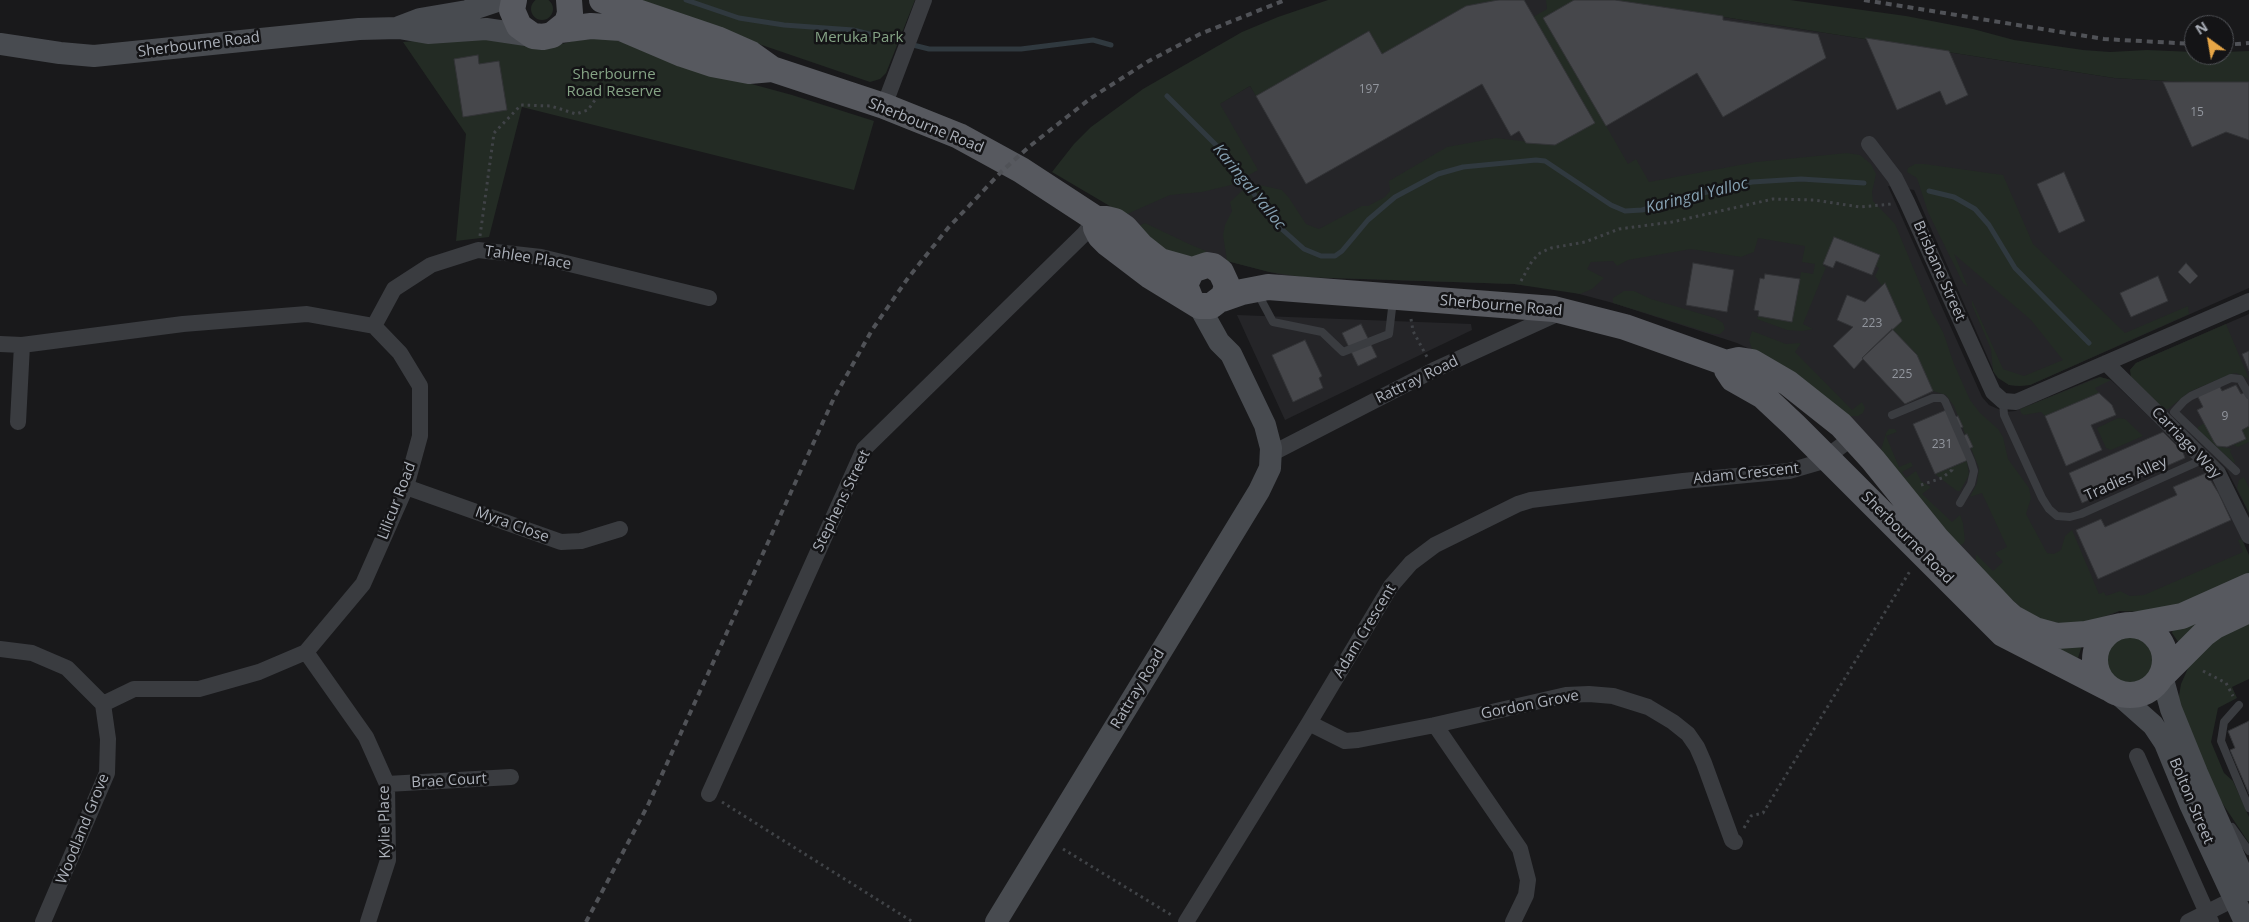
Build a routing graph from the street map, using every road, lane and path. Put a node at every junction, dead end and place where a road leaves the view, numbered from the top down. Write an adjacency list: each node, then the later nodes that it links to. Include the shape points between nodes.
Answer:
1 (500, 0): 6 (main road, Sherbourne Road, via 467,11 420,19)
2 (514, 0): 8 (main road, via 514,18)
3 (569, 0): 7 (main road, via 570,13)
4 (602, 0): 10 (main road, Sherbourne Road, via 717,39 751,54)
5 (922, 6): 12 (street)
6 (398, 28): 8 (main road, Sherbourne Road, via 418,33 486,29); 9 (main road, Sherbourne Road, via 293,34 103,56 80,56)
7 (560, 30): 8 (main road, Sherbourne Road, via 552,35); 10 (main road, Sherbourne Road, via 591,26 621,28 712,64 749,71)
8 (533, 36)
9 (0, 44)
10 (772, 69): 12 (main road, Sherbourne Road)
11 (595, 100): 16 (path, via 588,110 576,114 551,106 521,105 494,133)
12 (884, 106): 15 (main road, Sherbourne Road, via 975,143)
13 (1868, 144): 14 (street, Brisbane Street, via 1887,167)
14 (1908, 202): 19 (path, via 1868,207 1774,199 1665,224 1619,229 1585,242 1540,253); 33 (street, Brisbane Street, via 1993,392)
15 (1096, 219): 17 (main road, Sherbourne Road, via 1115,221 1160,261); 24 (main road, via 1100,236 1150,276); 66 (street, Stephens Street, via 864,449)
16 (478, 250): 21 (street, Tahlee Place, via 541,257); 26 (street, Tahlee Place, via 431,265 394,290)
17 (1192, 270): 18 (main road, via 1207,265); 24 (main road, via 1185,285)
18 (1222, 272): 20 (main road, Sherbourne Road, via 1243,277); 24 (main road, via 1227,285)
19 (1520, 281)
20 (1262, 288): 22 (main road, Sherbourne Road); 22 (lane, via 1273,322 1322,332 1344,352 1389,334); 24 (main road, Sherbourne Road)
21 (709, 298)
22 (1401, 298): 25 (main road, Sherbourne Road); 31 (path, via 1413,331)
23 (2249, 301): 30 (street)
24 (1207, 302): 38 (main road, Rattray Road, via 1229,337 1231,354 1264,425)
25 (1566, 310): 29 (main road, Sherbourne Road); 31 (street, Rattray Road)
26 (374, 326): 28 (street, via 307,314 183,324); 43 (street, Lilicur Road, via 400,353 420,386 420,436)
27 (0, 344): 28 (street)
28 (22, 344): 36 (street)
29 (1726, 363): 37 (main road, Sherbourne Road, via 1745,360 1766,368 1827,413); 39 (main road, Sherbourne Road, via 1733,379 1769,401)
30 (2106, 363): 33 (street, via 2016,402); 35 (street, Carriage Way)
31 (1434, 370): 38 (street, Rattray Road)
32 (2249, 395): 35 (lane, via 2240,379 2230,378 2191,396)
33 (2002, 401): 46 (lane, Brisbane Street, via 2004,415 2042,498)
34 (1892, 415): 45 (lane, via 1933,398 1945,401 1974,471)
35 (2170, 417): 40 (street, Carriage Way); 42 (lane)
36 (18, 422)
37 (1853, 437): 39 (street, Adam Crescent); 52 (main road, Sherbourne Road, via 1937,539 2013,618 2034,630 2057,636)
38 (1271, 454): 68 (main road, Rattray Road, via 1270,468 1259,491)
39 (1827, 458): 49 (main road, Sherbourne Road); 60 (street, Adam Crescent, via 1789,471 1531,500 1435,545 1411,563 1391,586)
40 (2204, 459): 46 (lane, Tradies Alley, via 2081,514); 48 (street, Carriage Way, via 2222,478)
41 (1951, 468): 44 (path, via 1942,478 1924,482)
42 (2236, 470)
43 (406, 486): 47 (street, Myra Close, via 561,542 582,541); 54 (street, Lilicur Road, via 364,584)
44 (1918, 487)
45 (1960, 503)
46 (2057, 516)
47 (620, 529)
48 (2249, 536)
49 (1920, 550): 57 (main road, Sherbourne Road, via 2003,634); 69 (path, via 1763,813 1751,816)
50 (2249, 586): 52 (main road, Sherbourne Road, via 2182,616)
51 (2249, 610): 56 (main road, via 2204,634)
52 (2127, 626): 56 (main road, via 2144,628 2155,634 2166,656); 57 (main road, via 2105,636 2095,654 2098,675)
53 (0, 649): 58 (street, via 32,653 67,668)
54 (306, 652): 58 (street, Lilicur Road, via 259,672 199,688 134,689); 65 (street, Kylie Place, via 366,737)
55 (2203, 671): 59 (path, via 2226,683)
56 (2163, 675): 57 (main road, via 2142,694 2130,696); 63 (main road, Bolton Street, via 2171,709)
57 (2113, 691): 71 (main road, Bolton Street, via 2153,725 2165,743 2190,804)
58 (103, 704): 74 (street, Woodland Grove, via 108,739 107,774)
59 (2239, 705): 67 (lane, via 2224,722 2221,741)
60 (1309, 723): 61 (street, Gordon Grove, via 1345,740); 73 (street, Adam Crescent)
61 (1435, 725): 69 (street, Gordon Grove, via 1566,695 1613,696 1648,707 1681,728 1697,747); 78 (street, via 1520,849 1528,880 1526,895)
62 (2138, 756): 72 (street, Bolton Street)
63 (2197, 773): 70 (lane); 71 (main road, Bolton Street)
64 (511, 777): 65 (street, Brae Court)
65 (387, 784): 75 (street, Kylie Place, via 388,860)
66 (709, 794): 76 (path)
67 (2249, 808)
68 (1046, 839): 73 (path); 77 (main road, Rattray Road)
69 (1735, 842)
70 (2249, 851)
71 (2244, 894): 72 (street); 80 (main road, Bolton Street)
72 (2209, 918): 79 (street)
73 (1180, 919)
74 (44, 922)
75 (368, 922)
76 (913, 922)
77 (996, 922)
78 (1513, 922)
79 (2188, 922)
80 (2245, 922)

